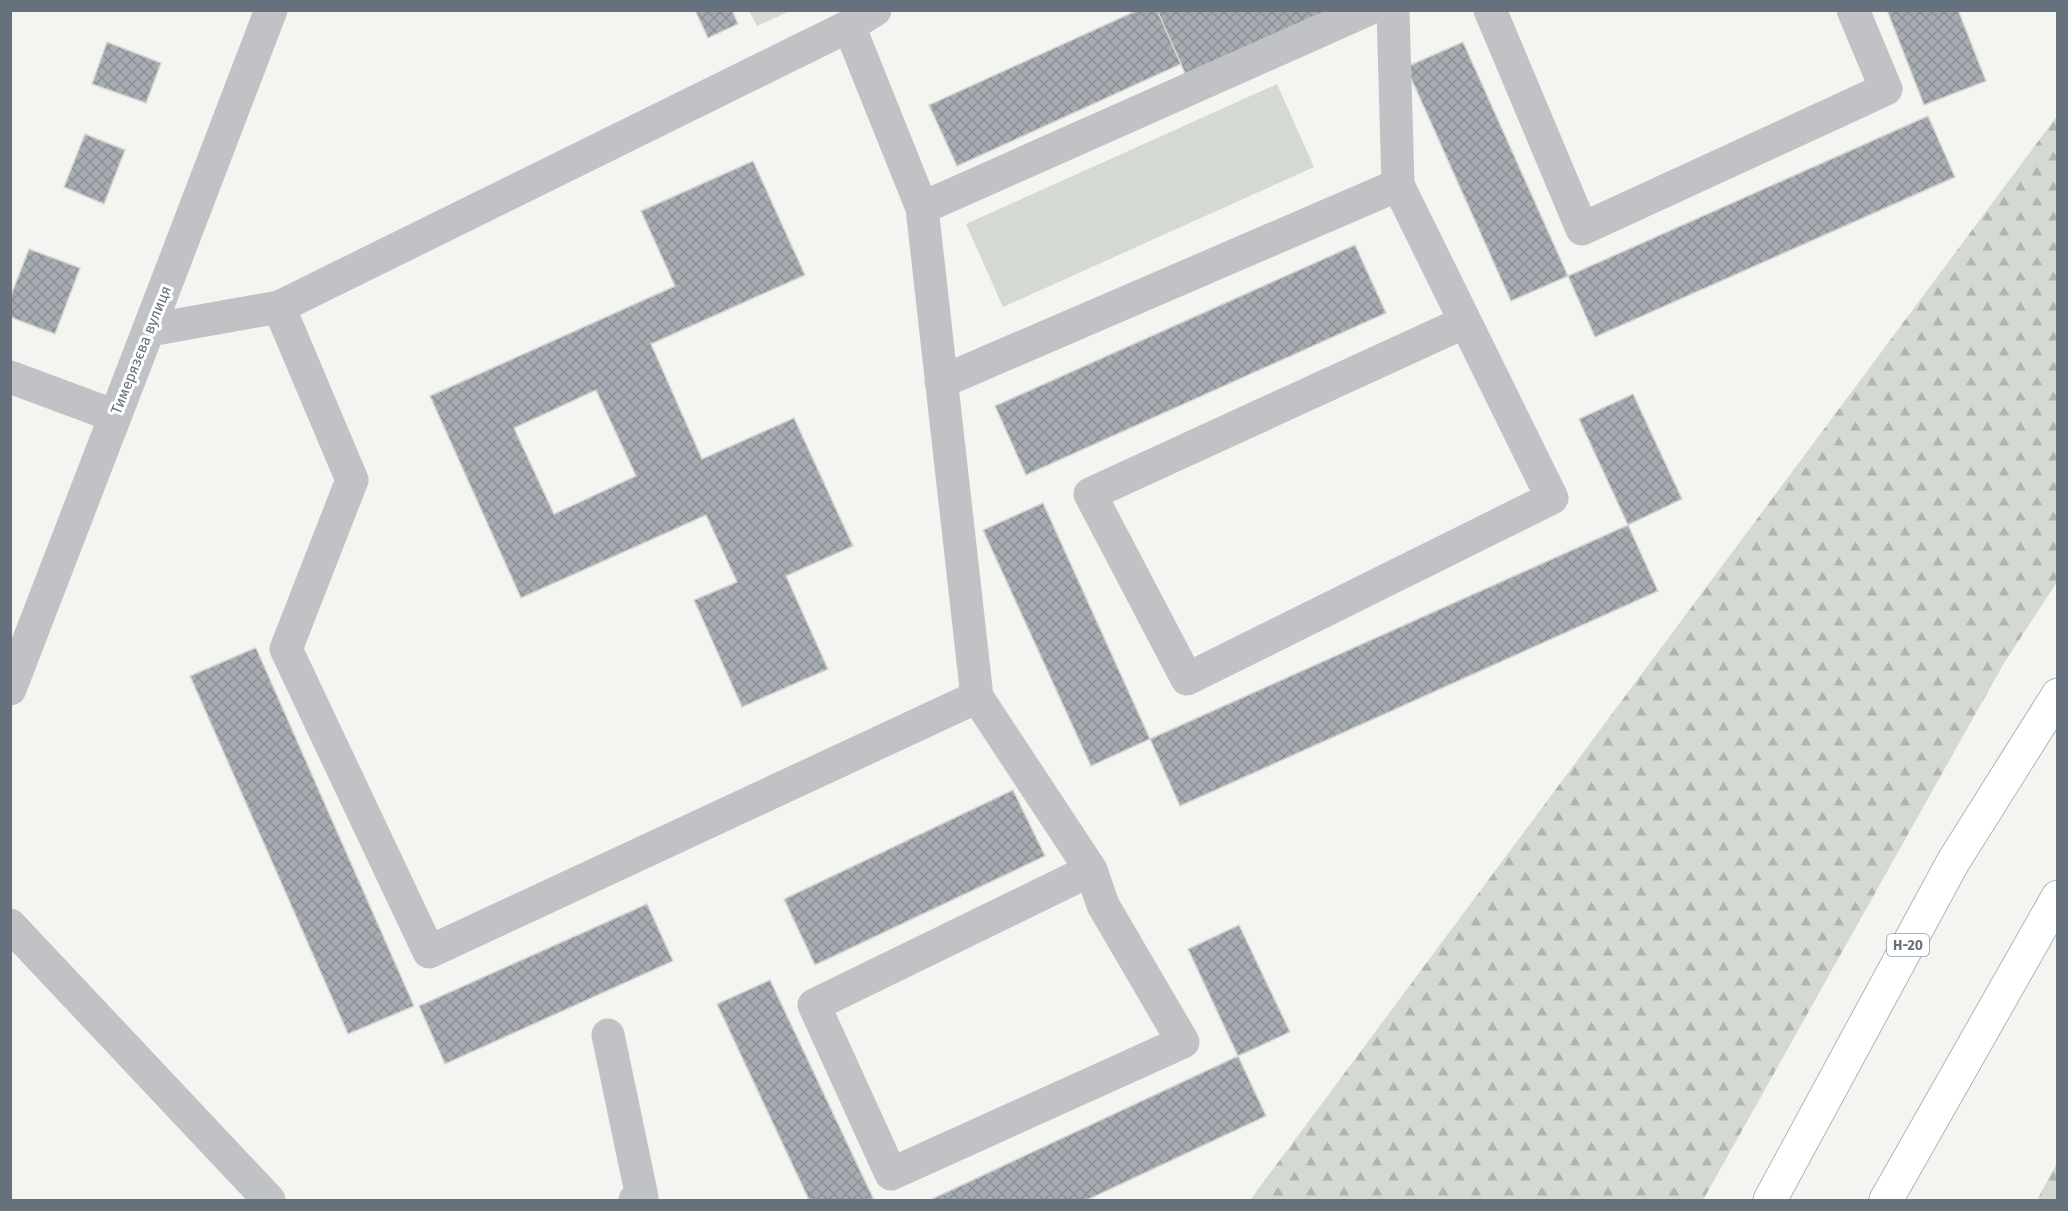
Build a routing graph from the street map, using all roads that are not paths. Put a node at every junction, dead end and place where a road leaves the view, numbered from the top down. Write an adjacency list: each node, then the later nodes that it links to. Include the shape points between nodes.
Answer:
1 (271, 10): 11 (street, Тимерязєва вулиця)
2 (1367, 10): 8 (street)
3 (1393, 10): 7 (street)
4 (1490, 10): 5 (street, via 1582,229 1886,89)
5 (1853, 10)
6 (862, 18): 8 (street); 9 (street)
7 (1398, 186): 10 (street); 13 (street)
8 (921, 208): 13 (street)
9 (279, 307): 11 (street); 17 (street, via 352,480 286,650 429,952)
10 (1465, 322): 10 (street, via 1552,498 1187,679 1090,494)
11 (150, 330): 14 (street, Тимерязєва вулиця)
12 (10, 377): 14 (street)
13 (941, 382): 17 (street)
14 (115, 416): 15 (street, Тимерязєва вулиця)
15 (10, 688)
16 (2058, 695): 22 (main road, Н-20, via 1953,862)
17 (977, 697): 18 (street)
18 (1090, 870): 18 (street, via 1103,905 1183,1042 891,1174 814,1005)
19 (2058, 897): 25 (main road)
20 (10, 925): 24 (street)
21 (608, 1035): 23 (street)
22 (1779, 1197)
23 (641, 1199)
24 (269, 1200)
25 (1886, 1200)

